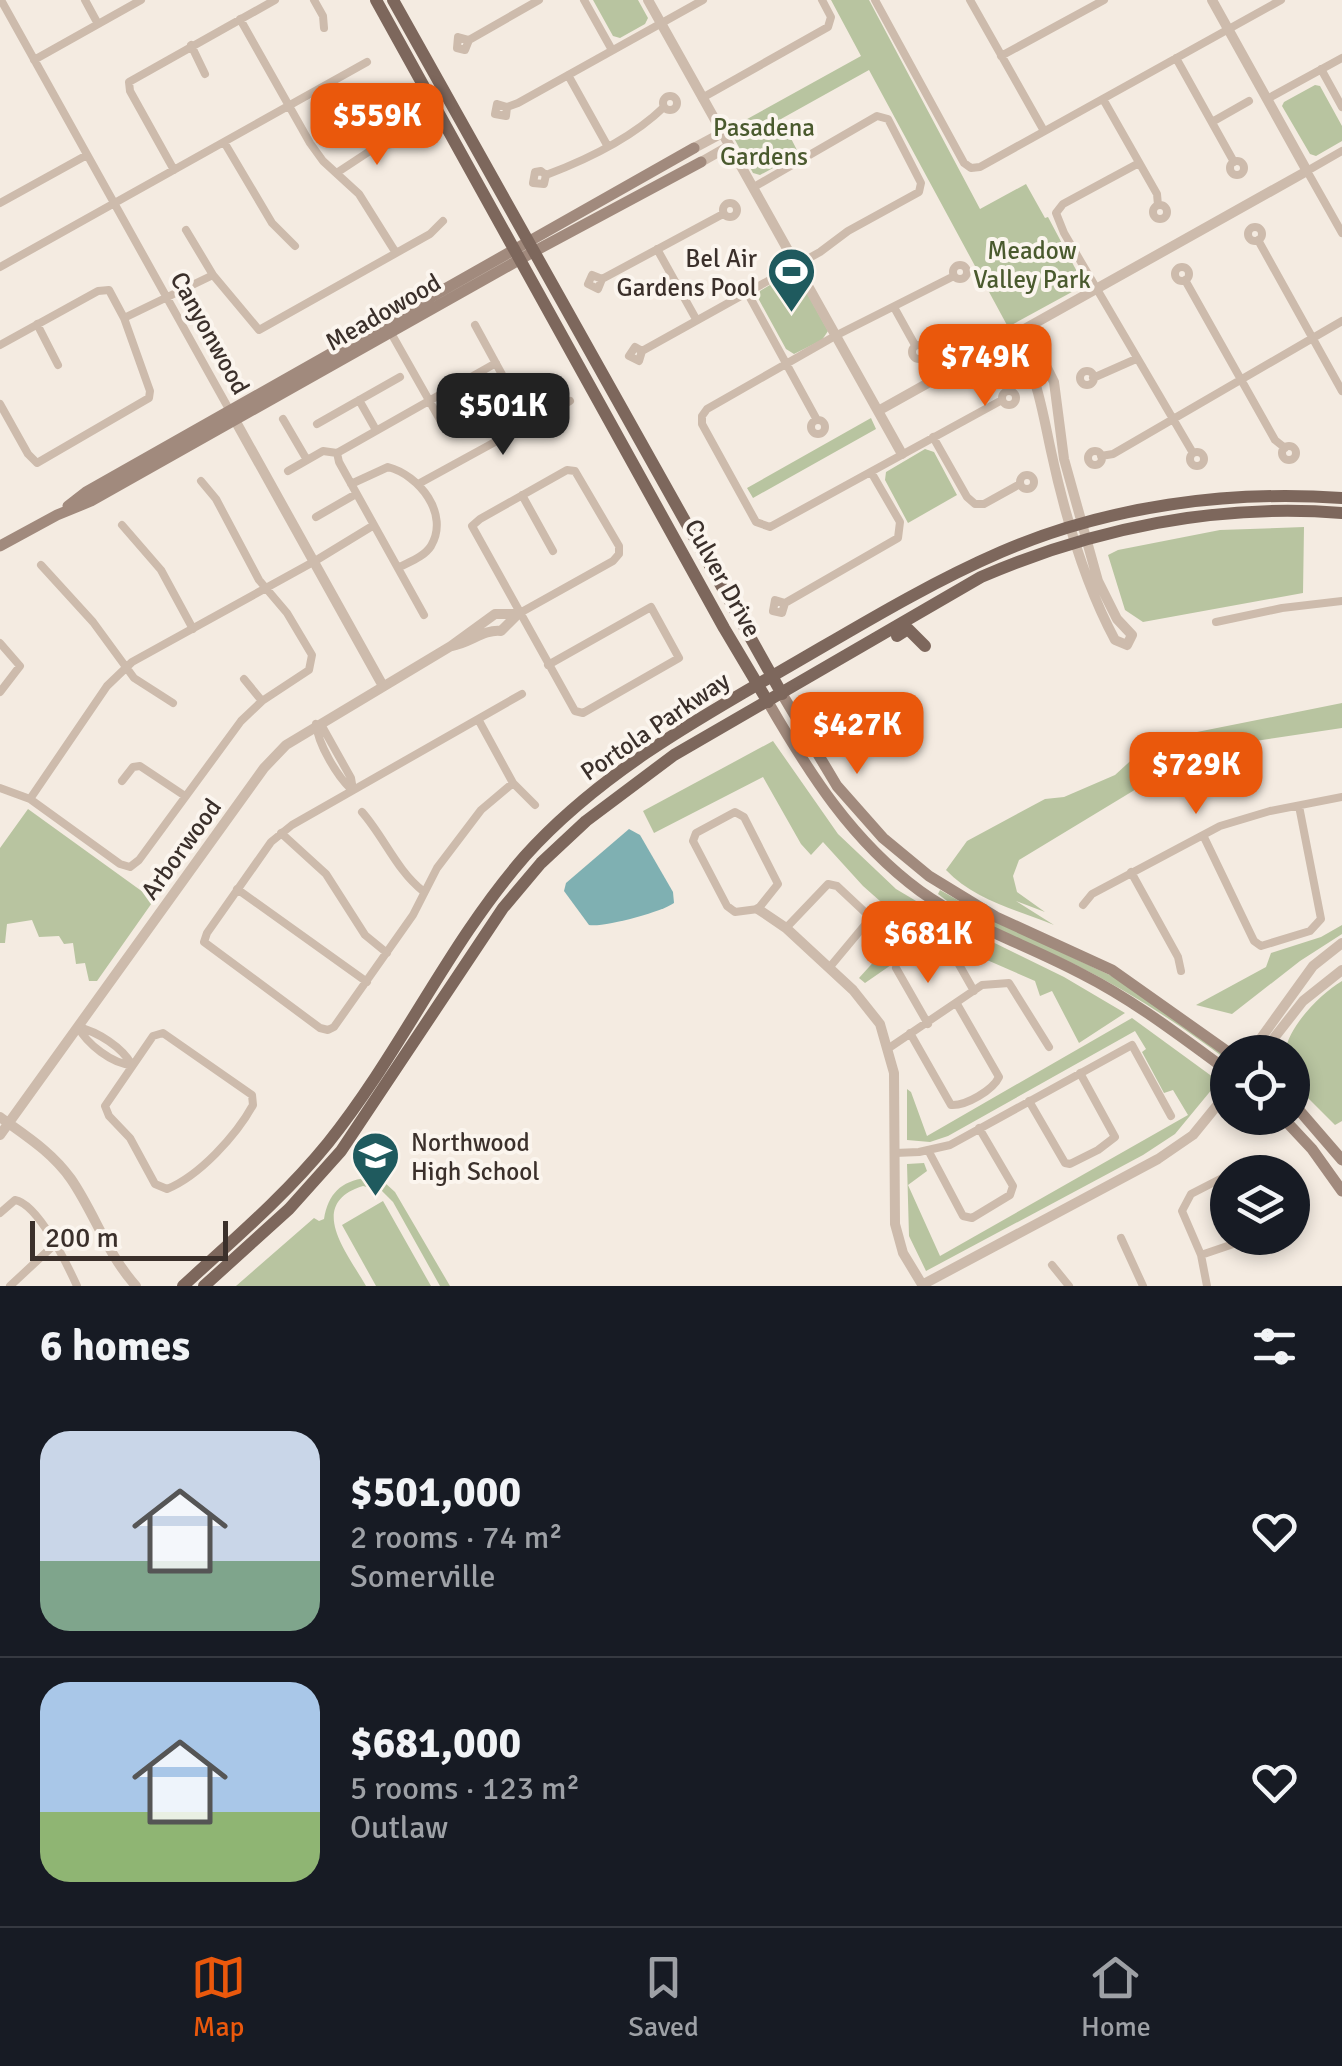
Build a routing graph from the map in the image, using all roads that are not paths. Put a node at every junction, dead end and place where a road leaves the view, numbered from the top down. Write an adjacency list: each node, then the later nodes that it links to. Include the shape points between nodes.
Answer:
1 (85, 0): 20 (street)
2 (141, 0): 20 (street)
3 (275, 0): 18 (street)
4 (314, 0): 21 (street)
5 (376, 0): 70 (main road, Culver Drive)
6 (394, 0): 70 (main road, Culver Drive)
7 (584, 0): 25 (street)
8 (648, 0): 19 (street)
9 (703, 0): 19 (street)
10 (822, 0): 34 (street, via 832,18 828,28)
11 (875, 0): 43 (street, via 964,163 980,166)
12 (970, 0): 26 (street)
13 (1104, 0): 26 (street)
14 (1212, 0): 22 (street)
15 (1281, 0): 22 (street)
16 (532, 2): 23 (street)
17 (1, 3): 29 (street, Canyonwood)
18 (240, 19): 24 (street); 38 (street)
19 (661, 23): 25 (street); 34 (street)
20 (98, 24): 29 (street)
21 (324, 28)
22 (1228, 29): 27 (street); 36 (street)
23 (469, 40)
24 (191, 45): 32 (street); 55 (street, via 128,87)
25 (612, 50): 33 (street)
26 (1002, 56): 43 (street)
27 (1176, 58): 35 (street); 42 (street)
28 (1342, 58): 31 (street)
29 (34, 60): 51 (street, Canyonwood)
30 (367, 62): 38 (street)
31 (1321, 69): 36 (street); 41 (street)
32 (206, 74)
33 (568, 75): 39 (street); 47 (street)
34 (702, 98): 44 (street)
35 (1103, 98): 43 (street); 52 (street)
36 (1267, 99): 56 (street)
37 (1249, 102): 42 (street)
38 (289, 106): 46 (street); 57 (street, via 310,143)
39 (508, 107)
40 (664, 107): 47 (street)
41 (1342, 107)
42 (1212, 122): 53 (street)
43 (1044, 131)
44 (722, 133): 48 (street); 49 (street, Meadowood)
45 (406, 141): 57 (street, via 376,147)
46 (224, 142): 55 (street); 68 (street, via 272,223)
47 (608, 144): 58 (street)
48 (729, 146): 54 (street, Meadowood); 59 (street)
49 (692, 150): 54 (street); 70 (main road, Meadowood)
50 (1342, 151): 56 (street)
51 (87, 155): 60 (street); 61 (street, Canyonwood)
52 (1139, 162): 62 (street); 78 (street, via 1056,213)
53 (1234, 162)
54 (699, 164): 70 (main road, Meadowood)
55 (174, 170): 61 (street)
56 (1307, 171): 66 (street); 78 (street)
57 (338, 172): 71 (street)
58 (546, 175)
59 (754, 187): 72 (street); 72 (street, via 877,116 888,119 921,183 918,192)
60 (0, 203)
61 (115, 204): 73 (street); 80 (street, Canyonwood)
62 (1158, 205)
63 (723, 214): 69 (street)
64 (443, 221): 71 (street)
65 (186, 230): 74 (street)
66 (1341, 230)
67 (1258, 240): 91 (street)
68 (295, 246)
69 (657, 249): 76 (street); 83 (street)
70 (524, 251): 88 (main road, Meadowood); 111 (main road, Meadowood); 157 (main road, Culver Drive); 159 (main road, Culver Drive)
71 (396, 253): 74 (street, via 260,330)
72 (796, 266): 79 (street); 89 (street)
73 (0, 267)
74 (213, 274): 80 (street)
75 (954, 276): 81 (street)
76 (602, 278)
77 (1185, 280): 103 (street)
78 (1096, 289): 87 (street); 95 (street)
79 (747, 292): 83 (street); 97 (street)
80 (168, 298): 82 (street); 111 (street, Canyonwood)
81 (895, 308): 89 (street); 93 (street)
82 (124, 318): 85 (street, via 109,290); 109 (street, via 150,398 44,462 34,462)
83 (696, 319): 94 (street)
84 (1342, 321): 91 (street)
85 (37, 324): 92 (street); 98 (street)
86 (474, 325): 96 (street)
87 (1028, 328): 90 (street); 99 (street)
88 (391, 333): 106 (street); 111 (main road, Meadowood)
89 (835, 336): 97 (street); 110 (street)
90 (1014, 336): 100 (street); 110 (street)
91 (1312, 337): 103 (street); 104 (street)
92 (0, 345)
93 (915, 346)
94 (642, 350)
95 (1136, 359): 102 (street); 112 (street)
96 (496, 363): 106 (street); 115 (street)
97 (788, 363): 114 (street); 127 (street, via 702,416 758,524 770,528)
98 (58, 364)
99 (1046, 364): 100 (street); 139 (street, via 1057,393)
100 (1032, 370): 139 (street)
101 (400, 377): 105 (street)
102 (1093, 378)
103 (1240, 378): 112 (street); 120 (street)
104 (1342, 391)
105 (359, 400): 116 (street); 118 (street)
106 (429, 400): 117 (street); 118 (street)
107 (1002, 400): 119 (street)
108 (570, 401): 115 (street)
109 (0, 404)
110 (878, 411): 123 (street)
111 (233, 416): 140 (main road, Meadowood, via 91,501); 142 (street, Canyonwood)
112 (1170, 418): 122 (street); 124 (street)
113 (283, 419): 125 (street)
114 (817, 420)
115 (528, 422): 129 (street)
116 (317, 424)
117 (444, 425)
118 (376, 430): 121 (street)
119 (933, 437): 123 (street); 131 (street, via 971,502 984,504)
120 (1285, 448)
121 (337, 453): 125 (street, via 324,450); 130 (street)
122 (1193, 453)
123 (902, 454): 127 (street)
124 (1102, 456)
125 (307, 460): 126 (street)
126 (288, 471)
127 (871, 472): 147 (street, via 900,522 898,538)
128 (200, 481): 145 (street)
129 (420, 483): 130 (street, via 388,468); 144 (street, via 436,532 425,554)
130 (351, 484): 132 (street)
131 (1020, 484)
132 (356, 494): 136 (street); 138 (street)
133 (522, 496): 141 (street); 149 (street, via 472,530); 149 (street, Arborwood, via 567,470 575,472 619,554)
134 (1342, 498): 139 (main road, Portola Parkway, via 1181,502)
135 (1342, 513): 139 (main road, Portola Parkway, via 1254,512)
136 (316, 517)
137 (122, 525): 152 (street, via 161,570)
138 (374, 525): 142 (street); 144 (street)
139 (1079, 533): 139 (street, via 1102,617 1117,643 1126,646 1132,635 1109,605); 148 (main road, Portola Parkway); 157 (main road, Portola Parkway, via 1005,550)
140 (0, 546)
141 (553, 550)
142 (315, 561): 145 (street); 160 (street, Canyonwood)
143 (41, 565): 156 (street)
144 (398, 568): 150 (street)
145 (266, 588): 152 (street); 164 (street, via 312,655 311,666)
146 (1342, 601): 151 (street)
147 (786, 603)
148 (921, 612): 154 (main road, Portola Parkway); 154 (main road, via 925,646 908,629 860,657)
149 (518, 614): 155 (street); 160 (street, Arborwood, via 501,631 451,646)
150 (424, 615)
151 (1216, 622)
152 (194, 629): 156 (street)
153 (0, 643): 161 (street, via 20,666)
154 (830, 664): 163 (main road, Portola Parkway)
155 (548, 666): 155 (street, via 650,606 680,658 583,713 574,711)
156 (125, 668): 166 (street); 175 (street)
157 (772, 676): 159 (main road, Portola Parkway); 163 (main road, Culver Drive)
158 (244, 679): 164 (street)
159 (758, 684): 165 (main road, Culver Drive); 231 (main road, Portola Parkway, via 618,772 528,853 453,949 328,1142)
160 (383, 686): 168 (street, Arborwood)
161 (0, 692)
162 (522, 694): 167 (street)
163 (782, 694): 165 (main road, Portola Parkway); 202 (main road, Culver Drive, via 838,786 882,838 929,876 996,917 1112,970)
164 (262, 701): 173 (street)
165 (768, 702): 205 (main road, Culver Drive, via 825,796 918,889 953,913 1128,999); 232 (main road, Portola Parkway, via 674,755 541,863 468,956 340,1151 289,1209)
166 (173, 703)
167 (478, 719): 170 (street); 172 (street)
168 (316, 724): 172 (street); 198 (street, Arborwood, via 264,768)
169 (122, 781): 173 (street, via 140,766)
170 (513, 783): 176 (street); 183 (street, via 469,824)
171 (0, 788): 175 (street)
172 (353, 790): 179 (street)
173 (185, 796): 175 (street, via 130,867)
174 (1342, 797): 177 (street)
175 (30, 800)
176 (535, 805)
177 (1299, 806): 180 (street, via 1244,817); 180 (street, via 1321,919 1310,932 1261,946 1254,942)
178 (362, 812): 183 (street)
179 (281, 833): 182 (street); 188 (street, via 326,874 366,935)
180 (1203, 835): 181 (street)
181 (1131, 872): 184 (street); 193 (street)
182 (237, 889): 194 (street); 194 (street, via 204,942 328,1030)
183 (423, 892): 188 (street)
184 (1083, 906)
185 (758, 910): 185 (street, via 777,878 735,812 694,836 695,846 727,906); 186 (street)
186 (786, 928): 190 (street); 190 (street, via 828,884 853,900 869,920)
187 (1342, 944): 200 (street, via 1313,966)
188 (387, 953): 194 (street)
189 (957, 960): 195 (street)
190 (829, 968): 204 (street, via 868,1006)
191 (896, 968): 197 (street)
192 (1342, 970): 201 (street, via 1302,1002)
193 (1181, 971)
194 (367, 982)
195 (978, 988): 196 (street); 203 (street, via 1014,986)
196 (958, 1004): 197 (street); 199 (street, via 999,1077 996,1084 951,1105)
197 (928, 1024): 199 (street)
198 (78, 1026): 206 (street, via 84,1038); 211 (street, Arborwood)
199 (910, 1033): 204 (street)
200 (1262, 1035)
201 (1276, 1035)
202 (1210, 1039)
203 (1050, 1047)
204 (889, 1048): 217 (street)
205 (1210, 1059)
206 (132, 1065): 206 (street, via 105,1106 155,1184 166,1189 225,1141 248,1114 252,1095 164,1033)
207 (1080, 1073): 208 (street); 208 (street, via 1115,1137 1082,1159 1065,1163); 210 (street, via 1132,1045)
208 (1030, 1100): 213 (street)
209 (1210, 1114): 227 (street, via 1158,1159)
210 (1171, 1116)
211 (4, 1120): 214 (street, Arborwood); 230 (street, via 69,1176 110,1253)
212 (1310, 1123): 218 (main road)
213 (979, 1128): 216 (street); 216 (street, via 1013,1186 1010,1195 972,1218 963,1216)
214 (0, 1135)
215 (1299, 1135): 220 (main road)
216 (928, 1150): 217 (street)
217 (895, 1153): 227 (street, via 895,1224)
218 (1342, 1160)
219 (1210, 1186): 225 (street, via 1184,1201 1182,1210)
220 (1342, 1191)
221 (0, 1213): 223 (street, via 15,1200 24,1202)
222 (1121, 1238): 234 (street)
223 (54, 1245): 228 (street); 229 (street)
224 (1210, 1252): 225 (street)
225 (1201, 1255): 235 (street)
226 (1052, 1265): 233 (street)
227 (922, 1285)
228 (10, 1286)
229 (76, 1286)
230 (136, 1286)
231 (183, 1286)
232 (204, 1286)
233 (1069, 1286)
234 (1143, 1286)
235 (1207, 1286)

